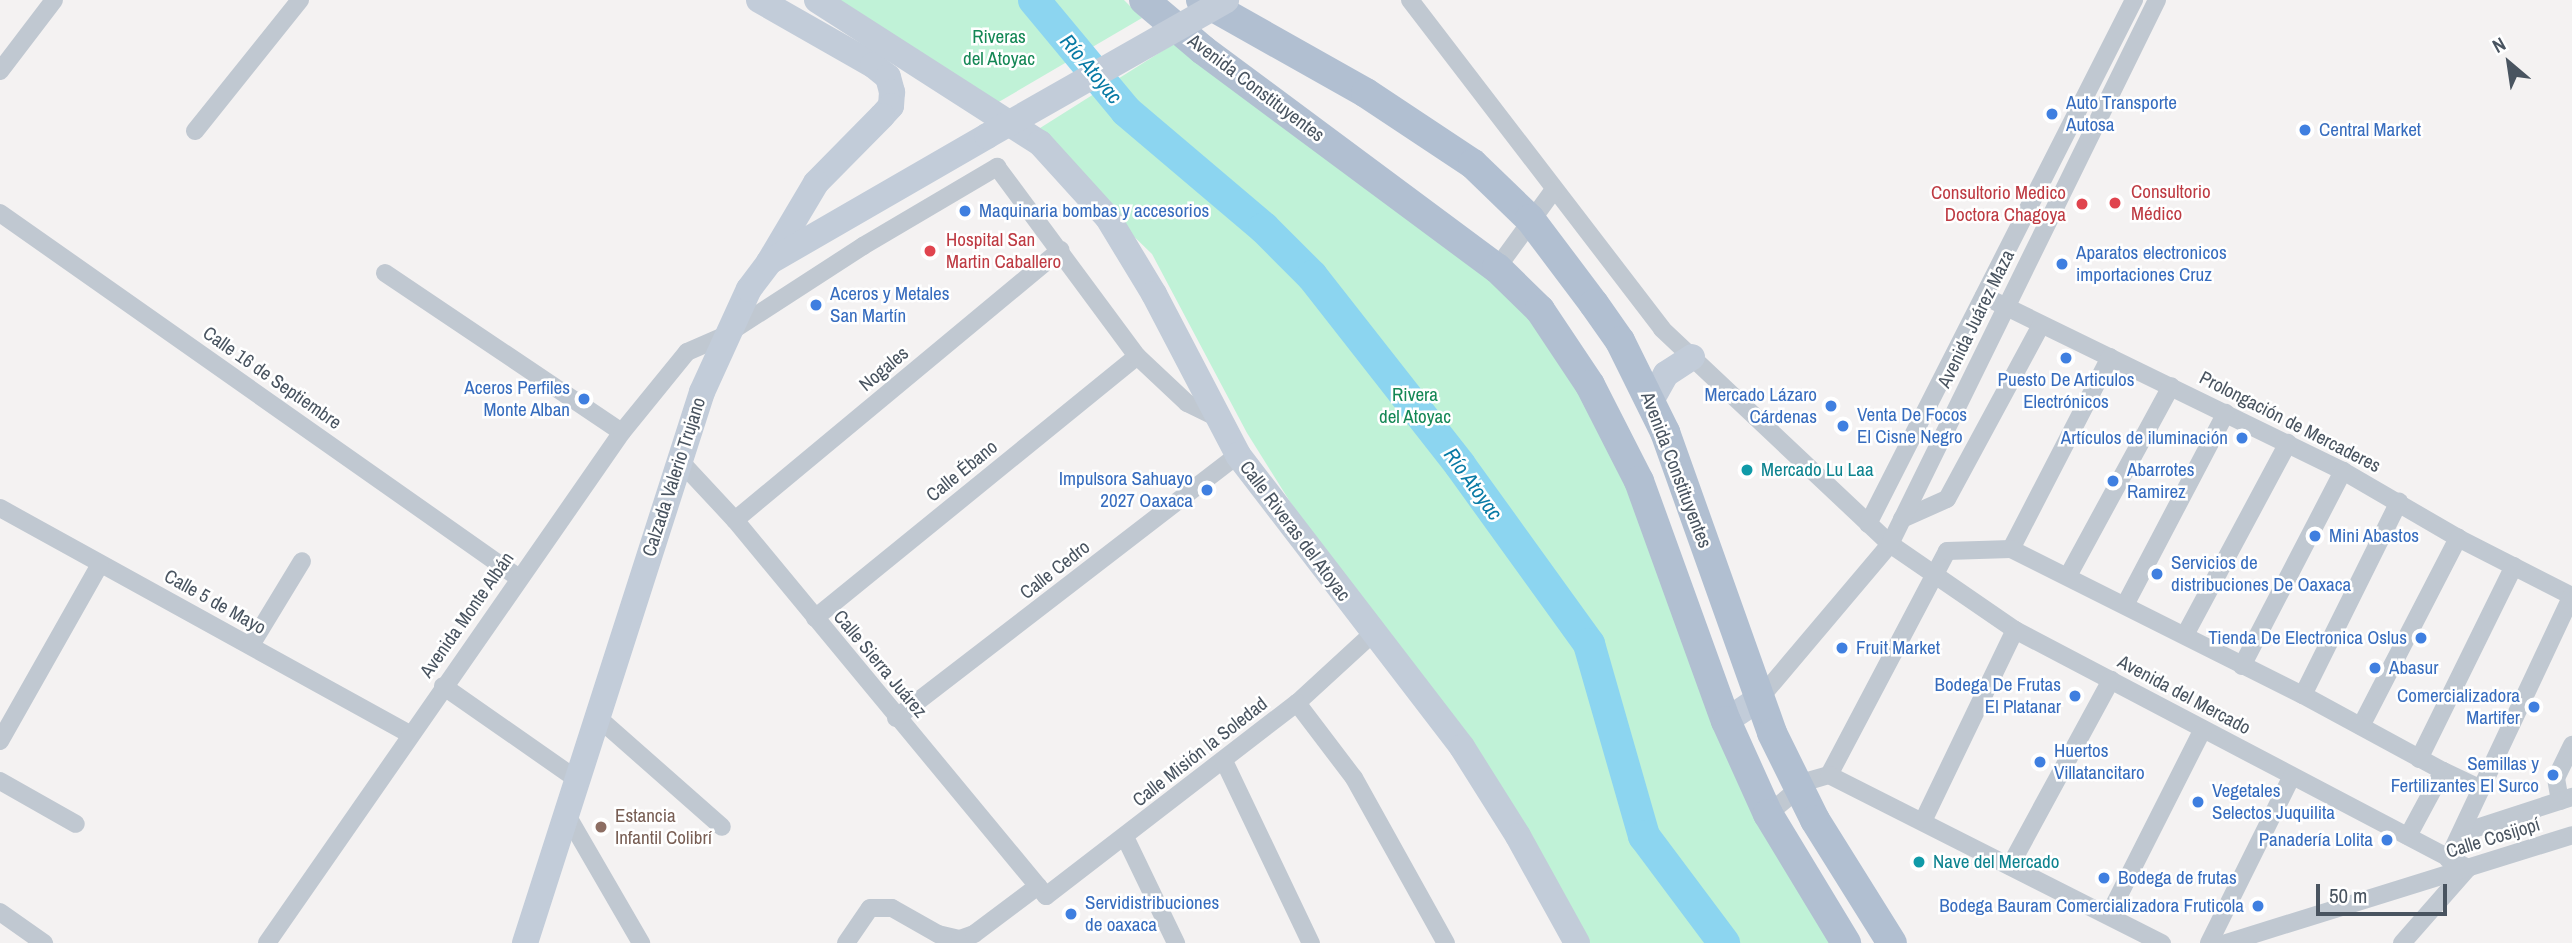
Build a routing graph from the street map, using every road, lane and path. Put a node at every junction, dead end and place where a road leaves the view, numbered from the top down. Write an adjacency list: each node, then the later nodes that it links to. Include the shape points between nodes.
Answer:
1 (54, 0): 11 (street)
2 (300, 0): 12 (street)
3 (759, 0): 17 (street, via 873,65 888,77 892,92 891,106 883,116 816,183)
4 (817, 0): 30 (street, Calle Riveras del Atoyac, via 1012,124 1073,174 1108,218 1154,294)
5 (1144, 0): 18 (main road, Avenida Constituyentes, via 1203,50)
6 (1201, 0): 15 (main road, Avenida Constituyentes, via 1439,138)
7 (1226, 0): 17 (street, Calzada Valerio Trujano, bridge)
8 (1410, 0): 13 (street, Avenida del Mercado)
9 (2134, 0): 20 (street, Avenida Juárez Maza)
10 (2157, 0): 21 (street, Avenida Juárez Maza)
11 (0, 71)
12 (195, 131)
13 (1553, 191): 15 (street); 26 (street, Avenida del Mercado, via 1662,328)
14 (0, 213): 49 (street, Calle 16 de Septiembre)
15 (1530, 219): 18 (street); 28 (main road, Avenida Constituyentes, via 1620,341)
16 (1060, 250): 23 (street, Avenida Monte Albán, via 998,167); 24 (street); 39 (street, Nogales)
17 (769, 262): 23 (street, Calzada Valerio Trujano)
18 (1497, 268): 65 (main road, Avenida Constituyentes, via 1540,310 1597,397 1639,481)
19 (385, 273): 31 (street)
20 (1984, 296): 21 (street, Prolongación de Mercaderes); 40 (street, Avenida Juárez Maza)
21 (2005, 306): 22 (street, Prolongación de Mercaderes); 38 (street, Avenida Juárez Maza)
22 (2041, 325): 25 (street, Prolongación de Mercaderes); 38 (street, via 1947,499)
23 (724, 336): 31 (street, Avenida Monte Albán, via 687,352); 34 (street, Calzada Valerio Trujano)
24 (1137, 356): 30 (street, via 1187,403); 52 (street, Calle Ébano)
25 (2110, 357): 27 (street, Prolongación de Mercaderes); 43 (street)
26 (1692, 358): 28 (street, via 1666,374); 40 (street, Avenida del Mercado)
27 (2171, 386): 29 (street, Prolongación de Mercaderes); 48 (street)
28 (1651, 401): 61 (main road, Avenida Constituyentes)
29 (2226, 413): 32 (street, Prolongación de Mercaderes); 51 (street)
30 (1220, 419): 33 (street, Calle Riveras del Atoyac)
31 (622, 432): 49 (street, Avenida Monte Albán)
32 (2288, 443): 35 (street, Prolongación de Mercaderes); 55 (street)
33 (1238, 455): 54 (street, Calle Riveras del Atoyac); 64 (street, Calle Cedro)
34 (680, 460): 39 (street, Calle Sierra Juárez); 63 (street, Calzada Valerio Trujano)
35 (2343, 471): 36 (street, Prolongación de Mercaderes); 57 (street)
36 (2399, 502): 41 (street, Prolongación de Mercaderes); 60 (street)
37 (0, 508): 45 (street, Calle 5 de Mayo)
38 (1902, 519): 42 (street, Avenida Juárez Maza)
39 (735, 520): 52 (street, Calle Sierra Juárez)
40 (1868, 524): 42 (street, Avenida del Mercado)
41 (2458, 538): 46 (street, Prolongación de Mercaderes); 66 (street)
42 (1890, 544): 47 (street, Avenida del Mercado); 61 (street, Avenida Juárez Maza)
43 (2011, 548): 47 (street, via 1947,551); 48 (street)
44 (302, 561): 56 (street)
45 (100, 564): 56 (street, Calle 5 de Mayo); 69 (street)
46 (2514, 566): 50 (street, Prolongación de Mercaderes); 71 (street)
47 (1934, 576): 53 (street, Avenida del Mercado); 74 (street)
48 (2068, 576): 51 (street)
49 (519, 578): 59 (street, Avenida Monte Albán)
50 (2572, 596): 79 (street)
51 (2126, 605): 55 (street)
52 (815, 618): 64 (street, Calle Sierra Juárez)
53 (2015, 630): 58 (street, Avenida del Mercado); 83 (street)
54 (1373, 633): 62 (street, Calle Misión la Soledad); 104 (street, Calle Riveras del Atoyac, via 1462,747)
55 (2185, 635): 57 (street)
56 (251, 645): 68 (street, Calle 5 de Mayo)
57 (2242, 666): 60 (street)
58 (2111, 680): 67 (street, Avenida del Mercado); 91 (street)
59 (443, 686): 68 (street, Avenida Monte Albán); 76 (street)
60 (2303, 695): 66 (street)
61 (1760, 698): 65 (street); 78 (main road, Avenida Constituyentes)
62 (1297, 703): 72 (street, Calle Misión la Soledad); 103 (street, via 1354,778)
63 (595, 715): 76 (street, Calzada Valerio Trujano); 85 (street)
64 (896, 718): 93 (street, Calle Sierra Juárez)
65 (1726, 721): 82 (main road, Avenida Constituyentes)
66 (2361, 726): 71 (street)
67 (2203, 729): 75 (street, Avenida del Mercado); 95 (street)
68 (410, 734): 97 (street, Avenida Monte Albán)
69 (0, 741)
70 (2572, 745): 80 (street, via 2556,778)
71 (2419, 759): 73 (street)
72 (1224, 761): 89 (street, Calle Misión la Soledad); 102 (street)
73 (2443, 771): 79 (street); 88 (street)
74 (1829, 775): 78 (street); 83 (street)
75 (2292, 776): 88 (street, Avenida del Mercado); 108 (street)
76 (575, 778): 81 (street, Calzada Valerio Trujano)
77 (0, 781): 84 (street)
78 (1800, 788): 82 (street); 106 (main road, Avenida Constituyentes)
79 (2481, 789): 86 (street)
80 (2566, 799): 86 (street)
81 (565, 810): 98 (street, Calzada Valerio Trujano); 99 (street)
82 (1768, 814): 105 (main road, Avenida Constituyentes)
83 (1924, 819): 91 (street)
84 (76, 824)
85 (722, 827)
86 (2461, 832): 90 (street)
87 (2572, 835): 92 (street, Calle Cosijopí)
88 (2408, 836): 90 (street, Avenida del Mercado)
89 (1125, 837): 93 (street, Calle Misión la Soledad); 101 (street)
90 (2448, 859): 92 (street, Avenida del Mercado)
91 (2010, 866): 95 (street)
92 (2468, 868): 109 (street, Calle Cosijopí); 110 (street)
93 (1042, 891): 100 (street, Calle Misión la Soledad, via 960,939 938,934 892,908 870,908)
94 (0, 912): 96 (street)
95 (2109, 915): 107 (street)
96 (44, 943)
97 (267, 943)
98 (525, 943)
99 (641, 943)
100 (846, 943)
101 (1176, 943)
102 (1311, 943)
103 (1446, 943)
104 (1577, 943)
105 (1846, 943)
106 (1892, 943)
107 (2162, 943)
108 (2209, 943)
109 (2226, 943)
110 (2402, 943)

